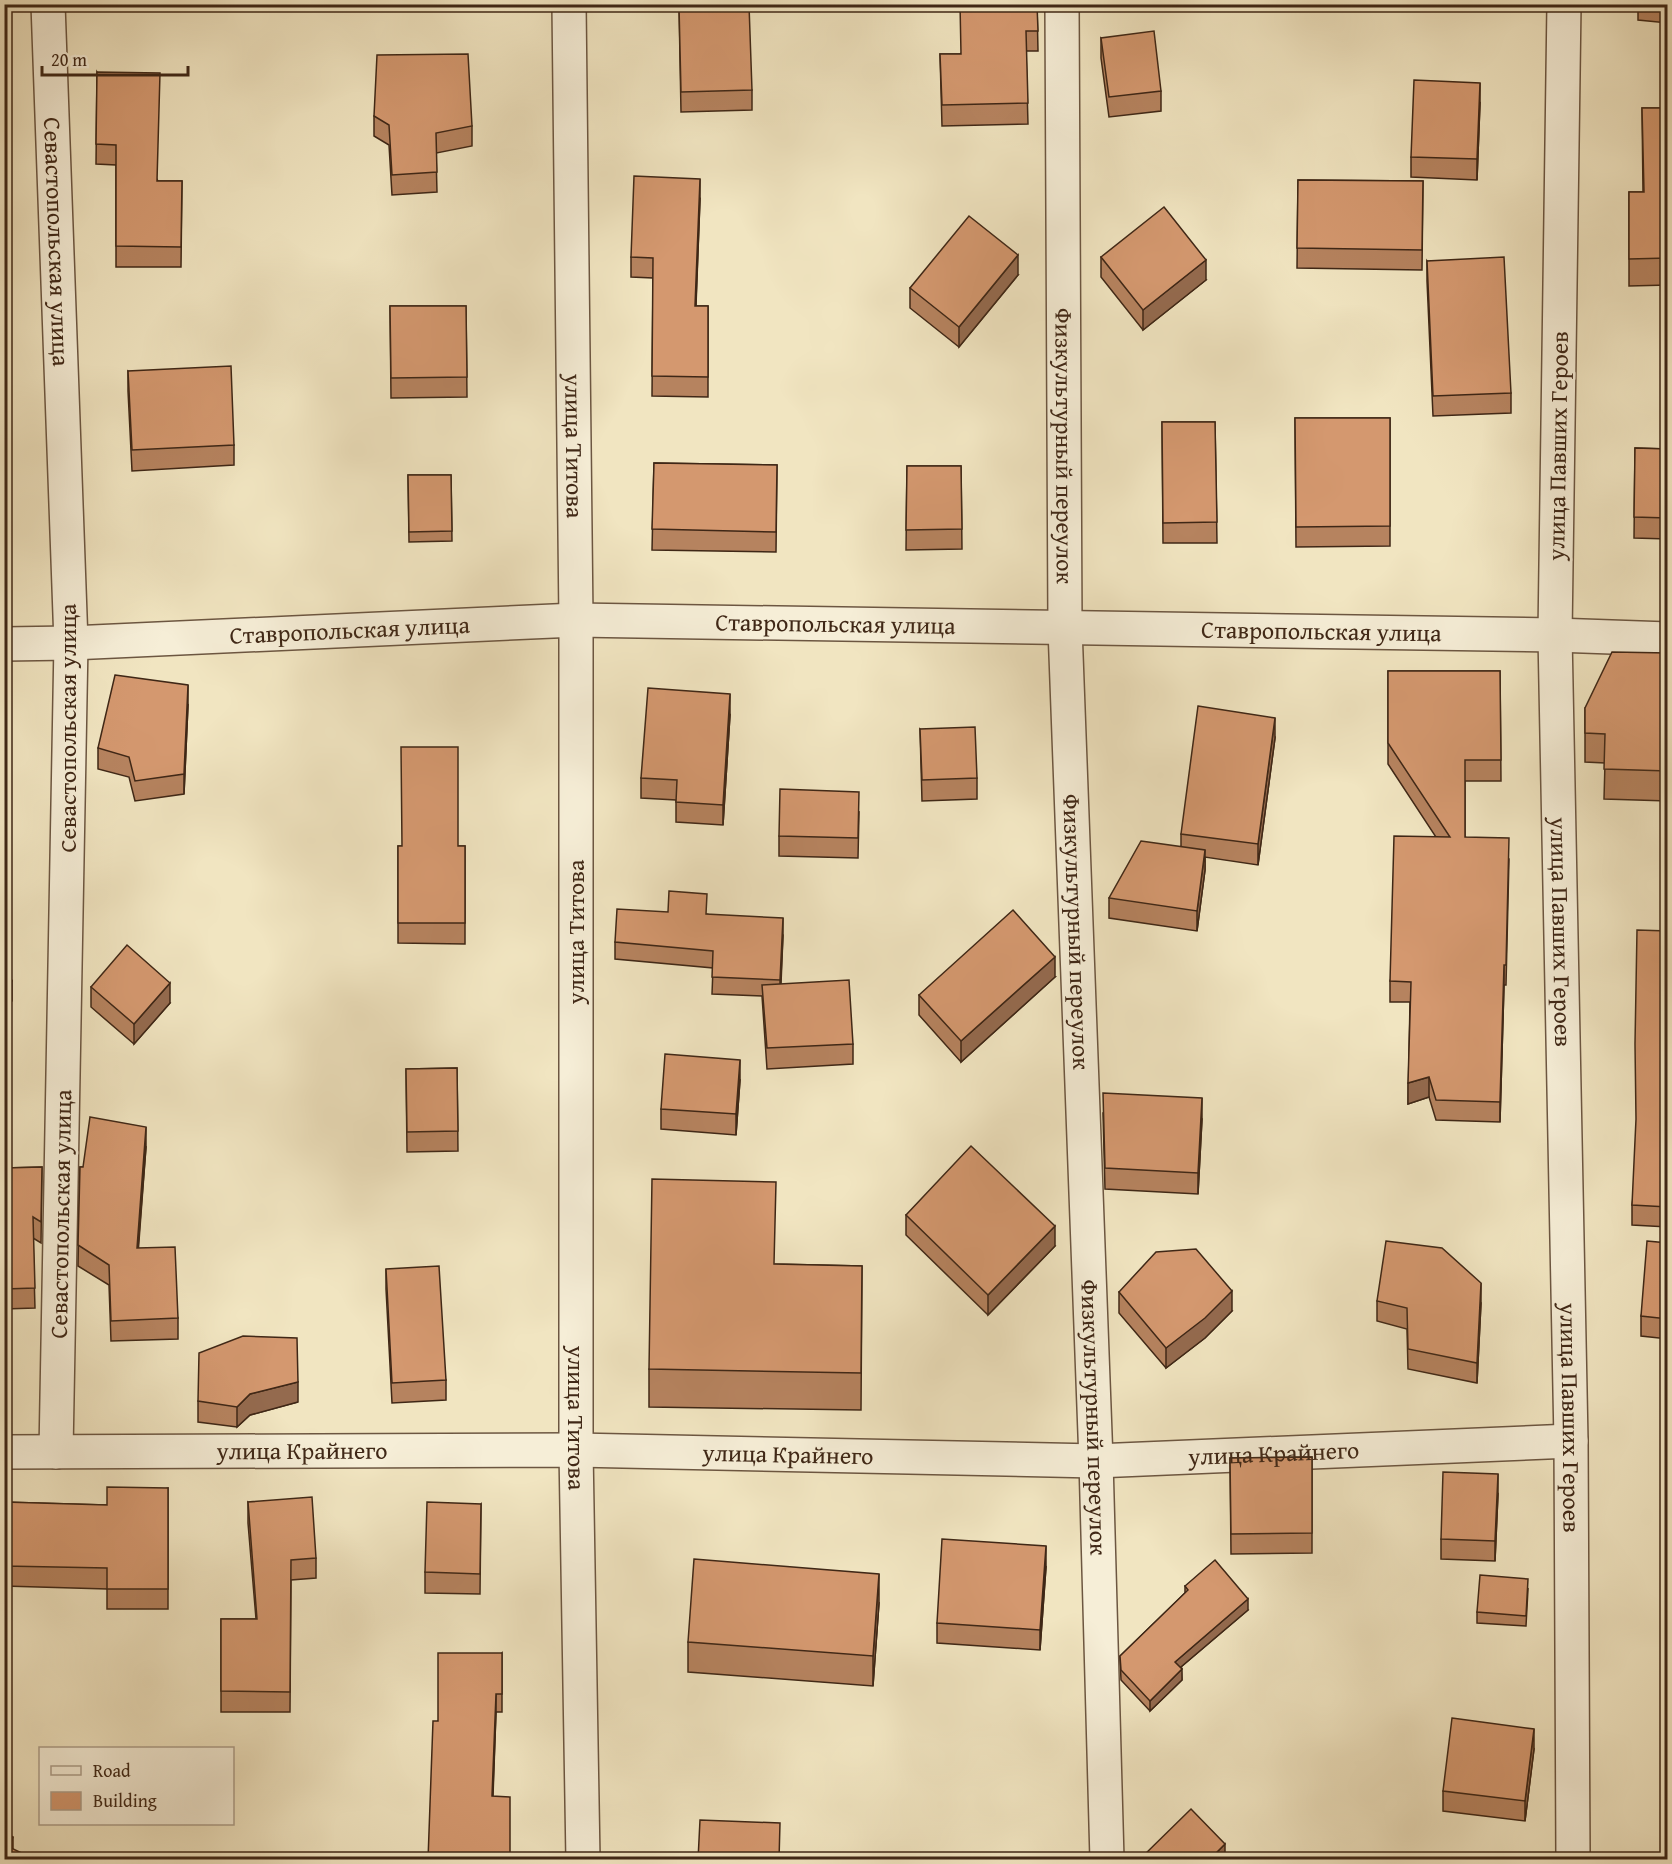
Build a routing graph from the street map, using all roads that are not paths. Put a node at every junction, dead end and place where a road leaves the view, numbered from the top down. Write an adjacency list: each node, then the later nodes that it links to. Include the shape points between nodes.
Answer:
1 (48, 4): 9 (street, Севастопольская улица)
2 (569, 4): 5 (street, улица Титова)
3 (1062, 4): 6 (street, Физкультурный переулок)
4 (1564, 4): 7 (street, улица Павших Героев)
5 (576, 620): 6 (street, Ставропольская улица); 9 (street, Ставропольская улица); 12 (street, улица Титова)
6 (1065, 628): 7 (street, Ставропольская улица); 15 (street, Физкультурный переулок)
7 (1555, 634): 8 (street, Ставропольская улица); 11 (street, улица Павших Героев)
8 (1668, 639)
9 (71, 643): 10 (street, Ставропольская улица); 14 (street, Севастопольская улица)
10 (4, 644)
11 (1571, 1441): 15 (street, улица Крайнего); 18 (street, улица Павших Героев)
12 (576, 1450): 14 (street, улица Крайнего); 15 (street, улица Крайнего); 16 (street, улица Титова)
13 (4, 1452): 14 (street, улица Крайнего)
14 (56, 1452)
15 (1096, 1461): 17 (street, Физкультурный переулок)
16 (583, 1860)
17 (1107, 1860)
18 (1573, 1860)

